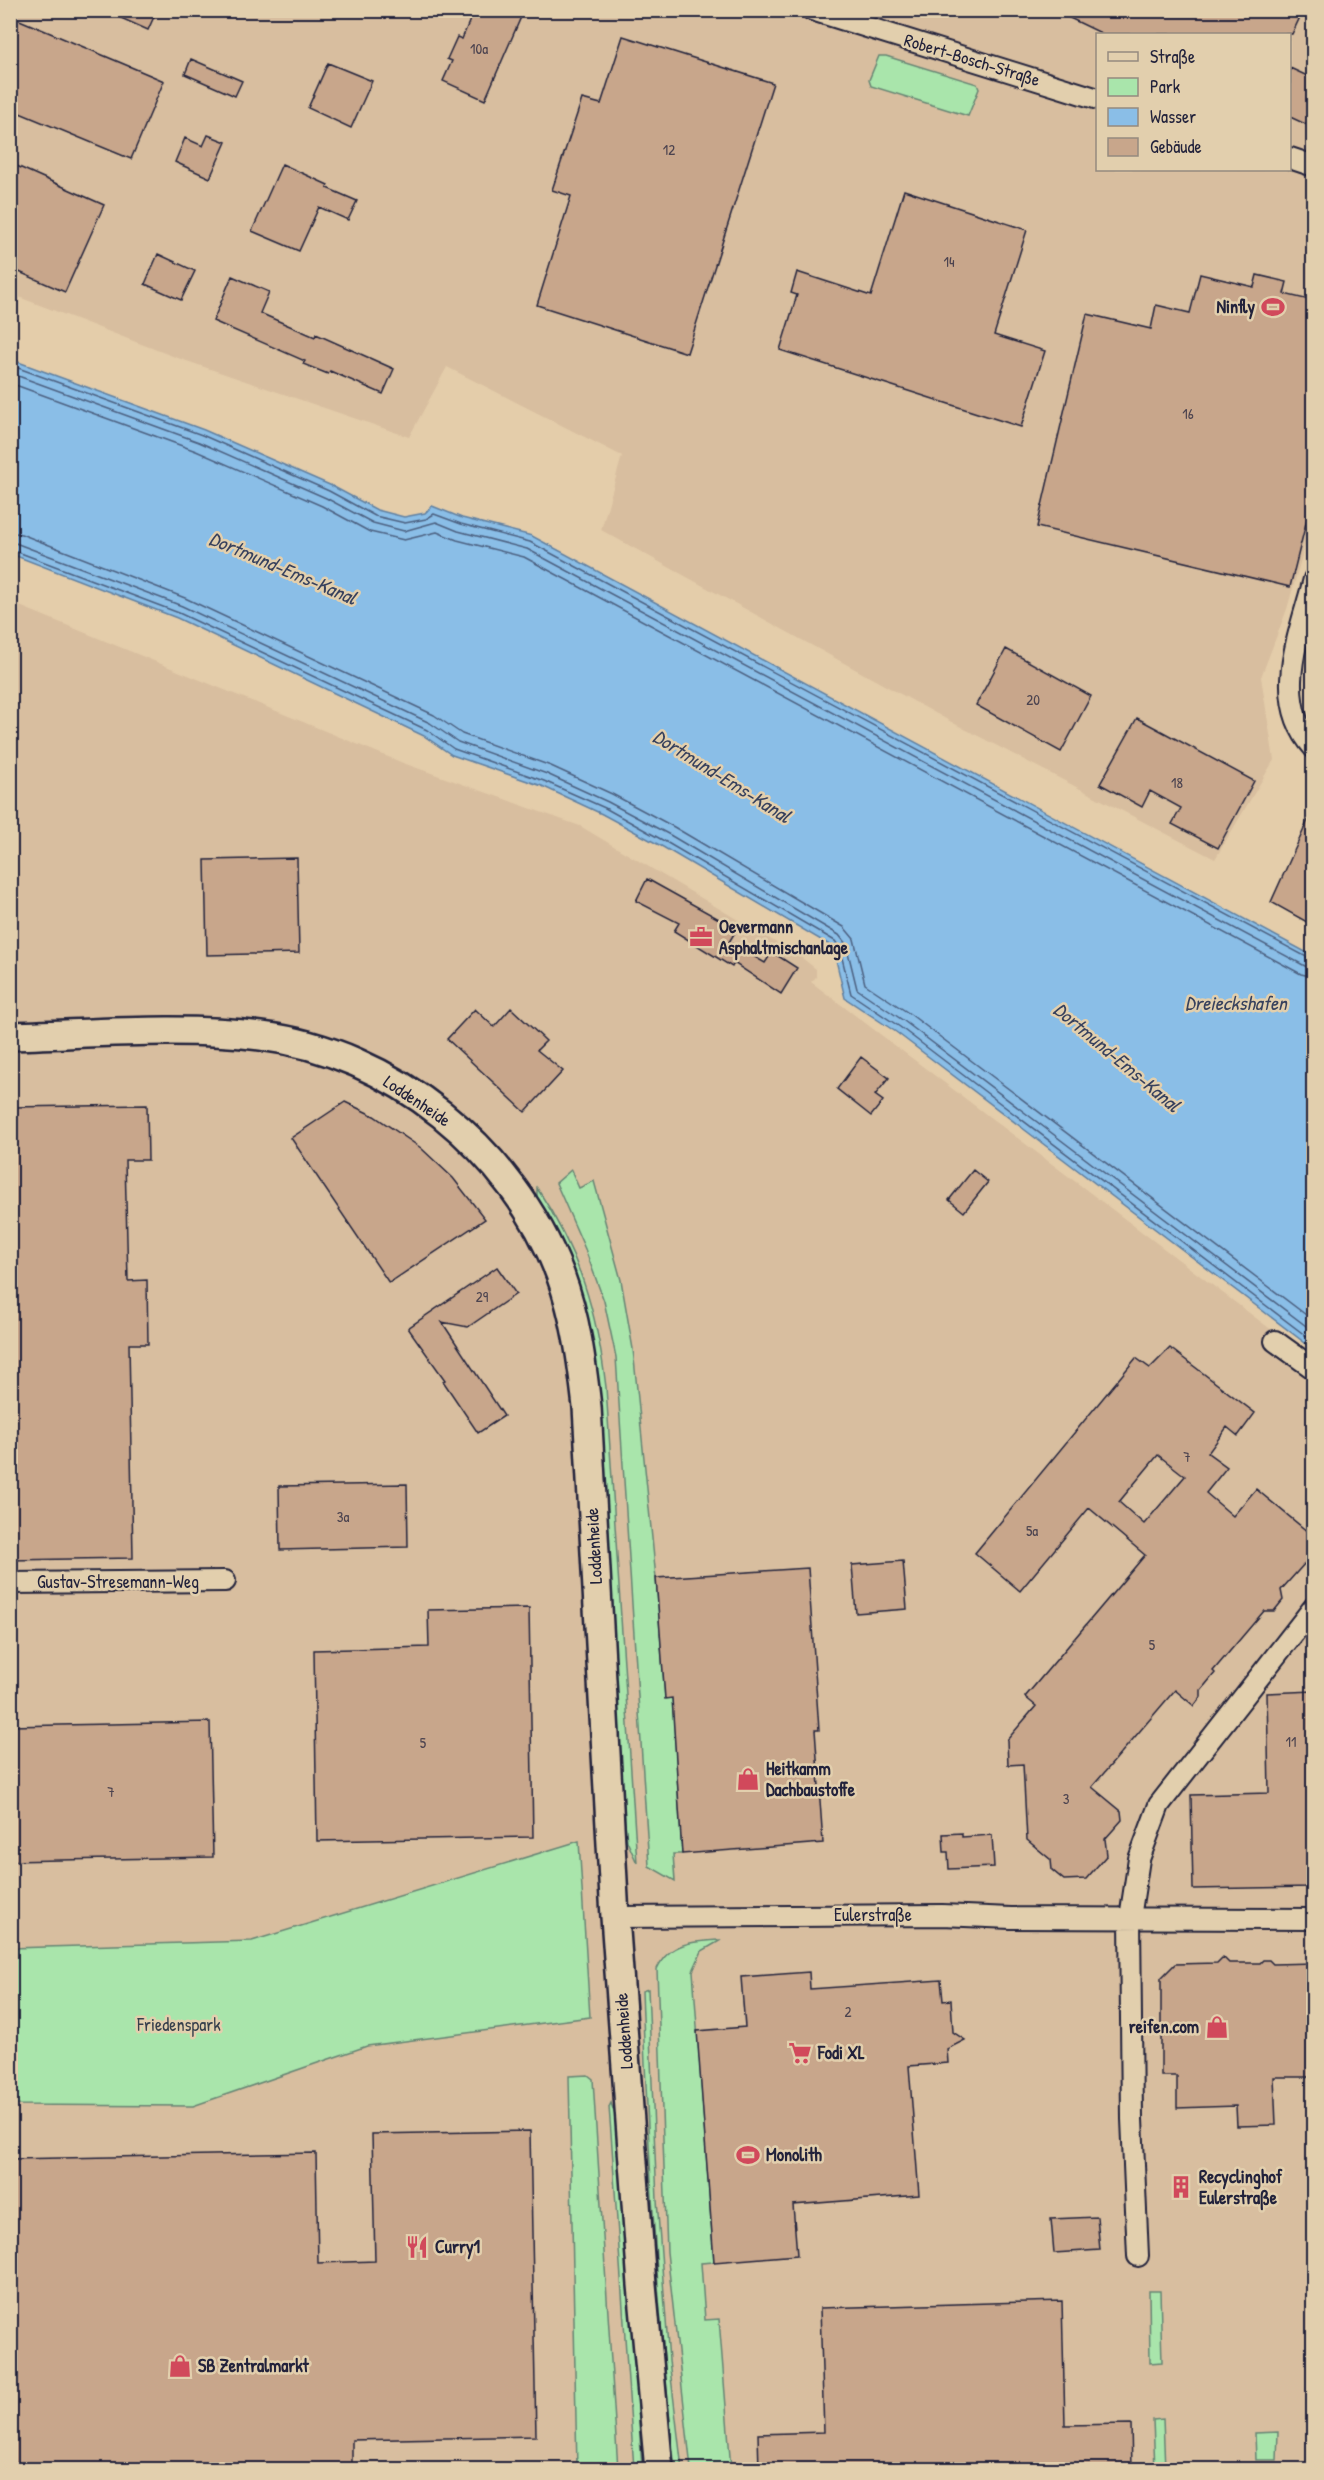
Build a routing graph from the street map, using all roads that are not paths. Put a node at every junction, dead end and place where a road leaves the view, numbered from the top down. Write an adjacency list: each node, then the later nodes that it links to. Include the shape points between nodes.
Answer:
1 (812, 10): 2 (street, Robert-Bosch-Straße)
2 (1096, 98)
3 (1291, 158): 4 (street)
4 (1314, 166)
5 (1314, 579): 6 (street, via 1289,681 1294,713)
6 (1314, 748)
7 (10, 1036): 13 (street, Loddenheide, via 219,1033 295,1043 362,1066 394,1082 472,1141 508,1180 560,1274 578,1337 587,1407)
8 (1275, 1341): 9 (street)
9 (1314, 1369)
10 (225, 1581): 11 (street, Gustav-Stresemann-Weg)
11 (10, 1583)
12 (1314, 1607): 14 (street, via 1159,1805 1139,1858)
13 (615, 1917): 14 (street, Eulerstraße); 17 (street, Loddenheide)
14 (1130, 1917): 15 (street, Eulerstraße); 16 (street)
15 (1314, 1919)
16 (1138, 2256)
17 (659, 2469)

